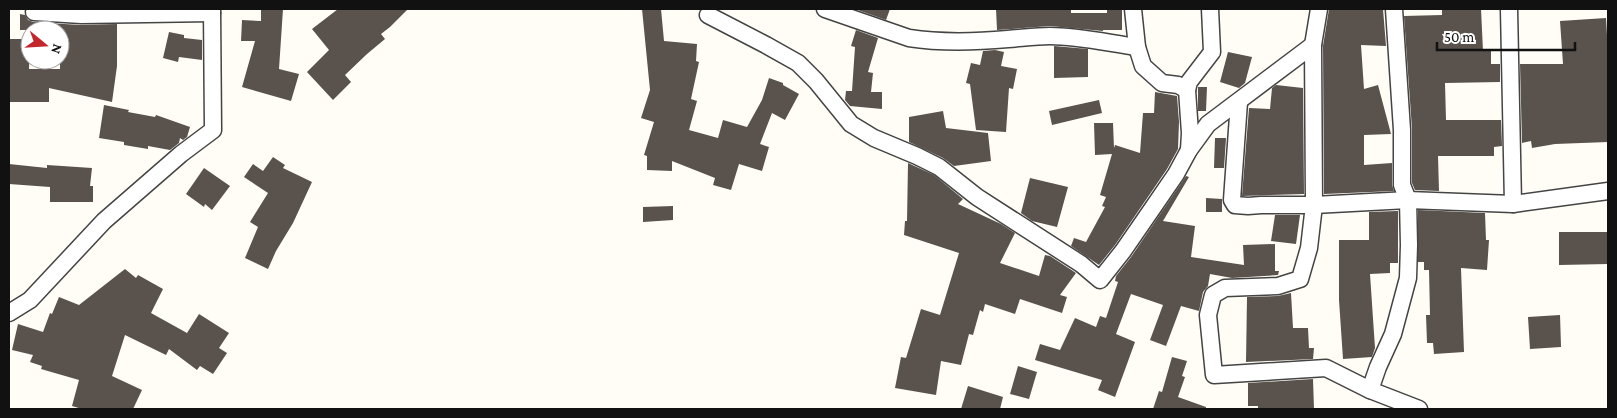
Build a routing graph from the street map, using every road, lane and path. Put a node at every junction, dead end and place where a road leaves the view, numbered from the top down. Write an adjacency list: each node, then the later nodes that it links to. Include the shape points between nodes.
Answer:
1 (825, 9): 11 (street, via 909,38 937,42 1050,36)
2 (1133, 9): 11 (street)
3 (1210, 9): 12 (street, via 1212,52 1189,82)
4 (1319, 9): 10 (street)
5 (1394, 9): 16 (street, via 1402,185)
6 (1509, 9): 17 (street)
7 (212, 11): 8 (street, via 81,15); 19 (street, via 213,130 180,154 104,221 30,300)
8 (34, 12)
9 (708, 15): 14 (street, via 798,63 851,124 939,167 977,197 1081,264 1100,280 1152,210)
10 (1314, 45): 13 (street); 18 (street)
11 (1137, 47): 12 (street, via 1143,66 1149,72 1162,83 1178,84)
12 (1187, 90): 14 (street)
13 (1239, 102): 14 (street, via 1208,124); 18 (street, via 1232,200 1235,205)
14 (1189, 150)
15 (1608, 191): 17 (street)
16 (1408, 200): 17 (street); 18 (street); 20 (street, via 1408,278 1393,334)
17 (1512, 204)
18 (1314, 205): 20 (street, via 1309,248 1300,279 1278,286 1225,288 1213,295 1208,316 1214,375 1326,368)
19 (9, 313)
20 (1370, 390): 21 (street)
21 (1419, 409)

